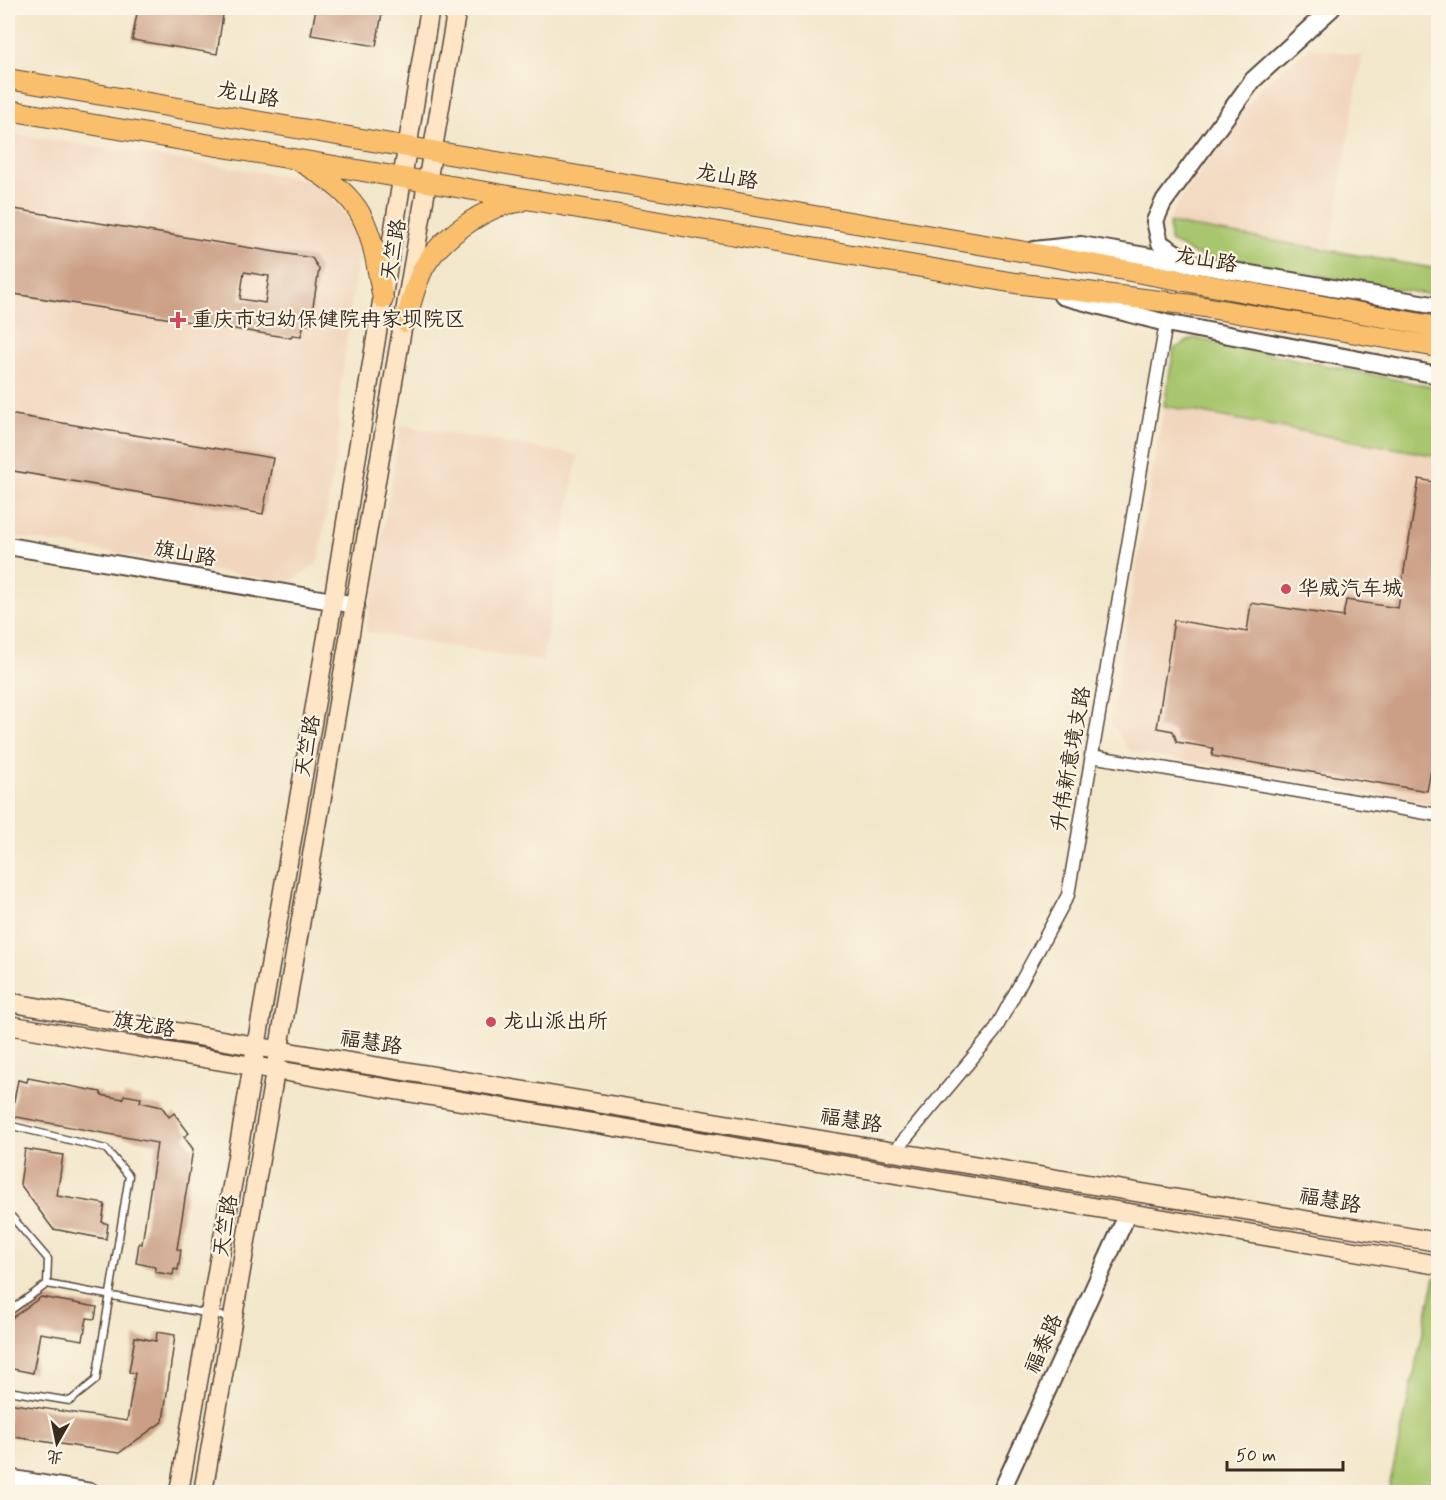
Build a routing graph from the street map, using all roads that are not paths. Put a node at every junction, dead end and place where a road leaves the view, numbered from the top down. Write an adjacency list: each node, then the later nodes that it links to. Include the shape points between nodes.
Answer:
1 (430, 8): 6 (main road, 天竺路)
2 (457, 8): 7 (main road, 天竺路)
3 (1332, 8): 13 (street, via 1253,80 1163,203 1155,221 1160,243)
4 (8, 79): 6 (main road, 龙山路)
5 (8, 110): 8 (main road)
6 (408, 147): 7 (main road, 龙山路); 9 (main road, 天竺路)
7 (434, 152): 10 (main road, 天竺路); 12 (main road, 龙山路)
8 (294, 158): 9 (main road); 15 (main road, via 334,181 352,199 372,239)
9 (403, 176): 10 (main road); 15 (main road, 天竺路)
10 (429, 181): 11 (main road); 17 (main road, 天竺路)
11 (536, 200): 14 (main road); 17 (main road, via 496,206 479,215 433,254 423,270)
12 (1020, 251): 13 (street, via 1081,245); 19 (main road, 龙山路)
13 (1199, 265): 16 (street)
14 (1015, 283): 18 (street); 20 (main road, via 1192,305)
15 (383, 299): 23 (main road, 天竺路)
16 (1438, 306)
17 (405, 322): 24 (main road, 天竺路)
18 (1166, 323): 21 (street); 25 (street, 升伟新意境支路)
19 (1438, 327)
20 (1438, 347)
21 (1438, 375)
22 (8, 546): 23 (street, 旗山路)
23 (333, 602): 24 (street, 旗山路); 29 (main road, 天竺路)
24 (356, 605): 30 (main road, 天竺路)
25 (1092, 756): 26 (street); 34 (street, 升伟新意境支路, via 1068,895 994,1032)
26 (1438, 815)
27 (8, 1002): 29 (main road, 福慧路)
28 (8, 1025): 31 (main road, 旗龙路)
29 (255, 1046): 30 (main road, 福慧路); 31 (main road, 天竺路)
30 (277, 1050): 32 (main road, 天竺路); 34 (main road, 福慧路)
31 (252, 1066): 32 (main road, 旗龙路); 42 (main road, 天竺路)
32 (274, 1070): 35 (main road, 福慧路); 43 (main road, 天竺路)
33 (8, 1125): 40 (lane, via 106,1149 129,1176)
34 (895, 1150): 37 (main road, 福慧路)
35 (1128, 1214): 38 (main road, 福慧路); 49 (street, 福泰路)
36 (8, 1215): 39 (lane, via 48,1258)
37 (1438, 1242)
38 (1438, 1265)
39 (48, 1284): 40 (lane); 41 (lane)
40 (110, 1296): 42 (lane); 44 (lane, via 96,1380 70,1401)
41 (8, 1312)
42 (210, 1314): 43 (lane); 47 (main road, 天竺路)
43 (234, 1319): 48 (main road, 天竺路)
44 (8, 1391)
45 (8, 1478): 46 (street)
46 (91, 1492)
47 (179, 1492)
48 (203, 1492)
49 (1001, 1492)

